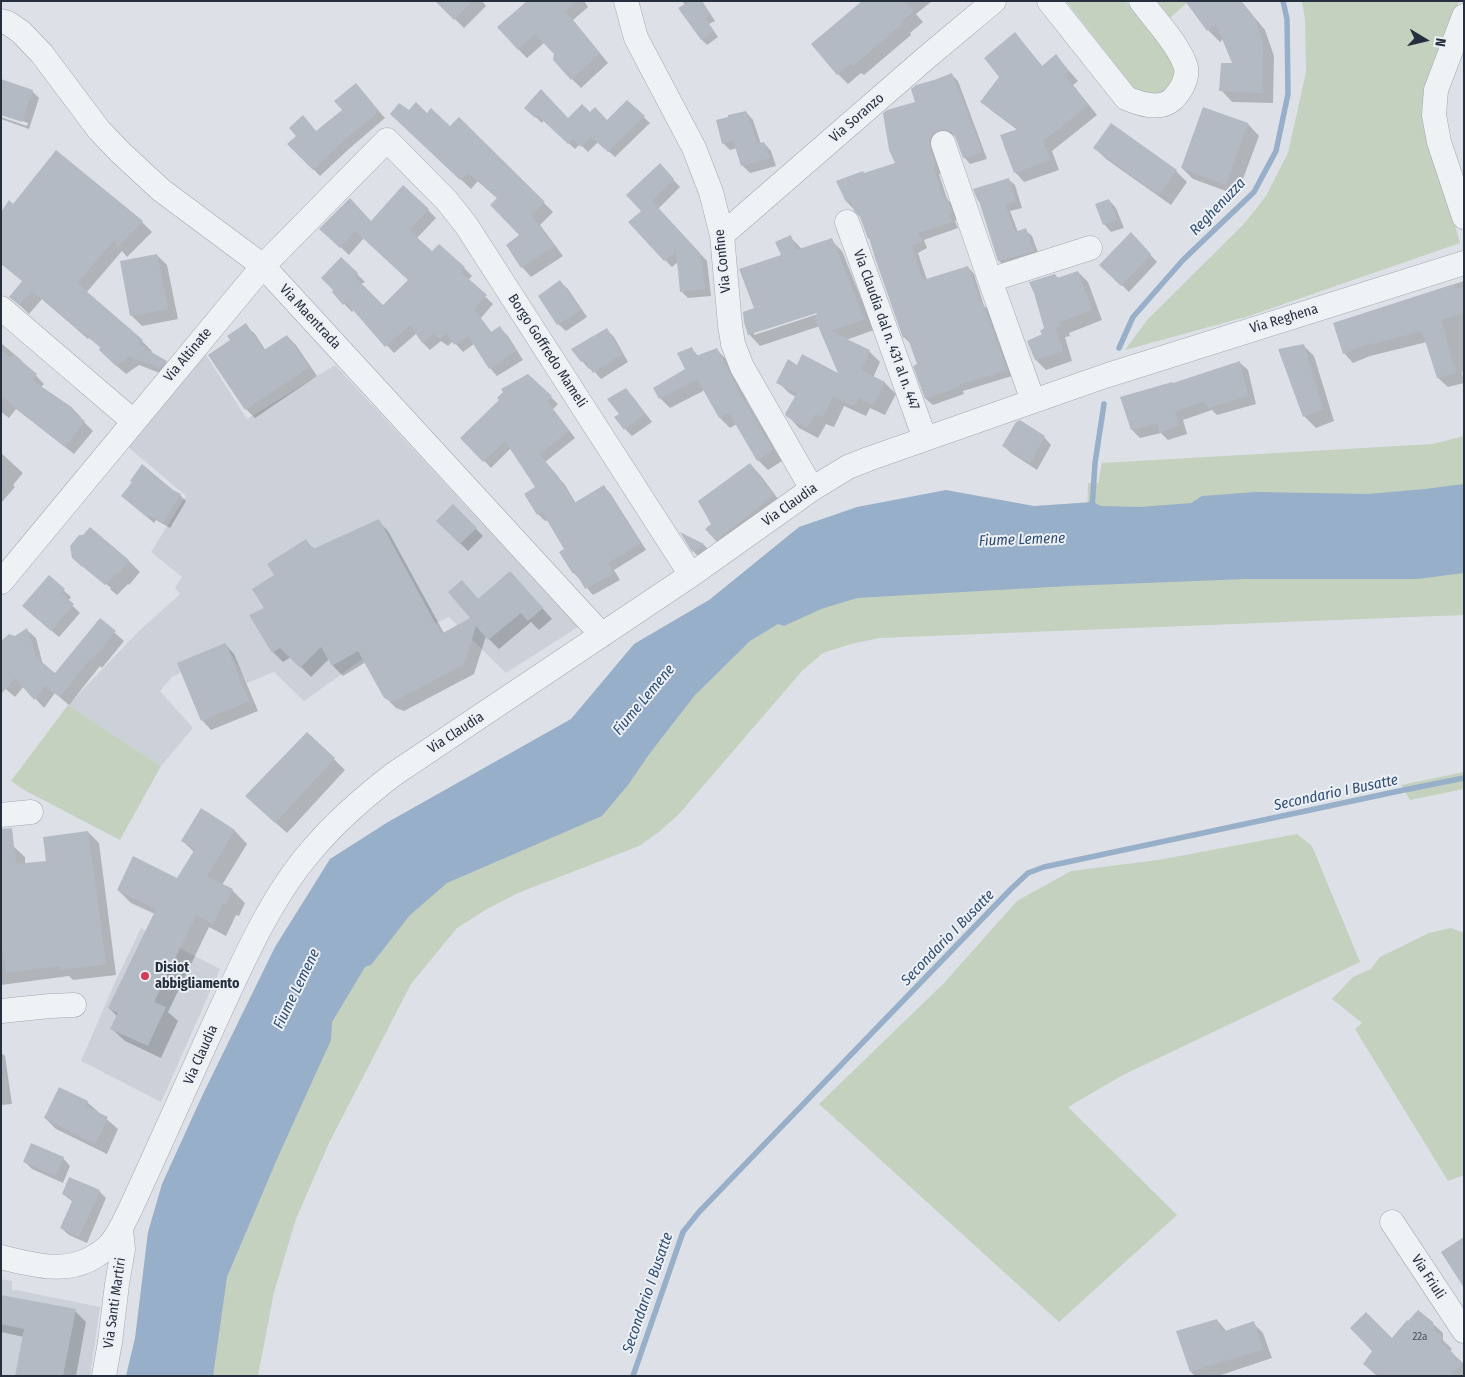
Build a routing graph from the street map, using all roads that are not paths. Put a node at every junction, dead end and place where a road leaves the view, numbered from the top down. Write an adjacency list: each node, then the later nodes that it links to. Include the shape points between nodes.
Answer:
1 (626, 1): 11 (street, Via Confine, via 636,38 694,148 711,192)
2 (994, 1): 11 (street, Via Soranzo)
3 (1049, 1): 4 (street, via 1126,98 1159,106 1172,100 1185,81 1186,69 1179,51)
4 (1141, 1)
5 (1464, 16): 9 (street, via 1436,90 1434,115 1439,142)
6 (1, 21): 14 (street, Via Maentrada, via 22,32 42,54 99,130 120,152 161,190)
7 (387, 140): 14 (street, Via Altinate); 22 (street, Borgo Goffredo Mameli, via 466,225)
8 (943, 143): 15 (street)
9 (1464, 217)
10 (847, 222): 20 (street, Via Claudia dal n. 431 al n. 447)
11 (722, 236): 21 (street, Via Confine, via 733,344 742,367)
12 (1090, 248): 15 (street)
13 (1464, 262): 17 (street, Via Reghena)
14 (262, 266): 19 (street, Via Altinate); 24 (street, Via Maentrada)
15 (990, 280): 18 (street)
16 (1, 308): 19 (street)
17 (1105, 376): 18 (street, Via Claudia)
18 (1033, 401): 20 (street, Via Claudia)
19 (133, 420): 23 (street, Via Altinate)
20 (925, 438): 21 (street, Via Claudia, via 848,467)
21 (812, 489): 22 (street, Via Claudia)
22 (691, 575): 24 (street, Via Claudia)
23 (1, 582)
24 (602, 635): 30 (street, Via Claudia, via 394,774 355,805 310,852 271,909 237,975)
25 (31, 812): 26 (street)
26 (1, 815)
27 (74, 1005): 28 (street)
28 (1, 1011)
29 (1392, 1222): 32 (street, Via Friuli)
30 (120, 1230): 31 (street, Via Claudia, via 108,1247 90,1260 76,1265 47,1267); 33 (street, Via Santi Martiri, via 123,1249)
31 (1, 1257)
32 (1464, 1331)
33 (104, 1376)

